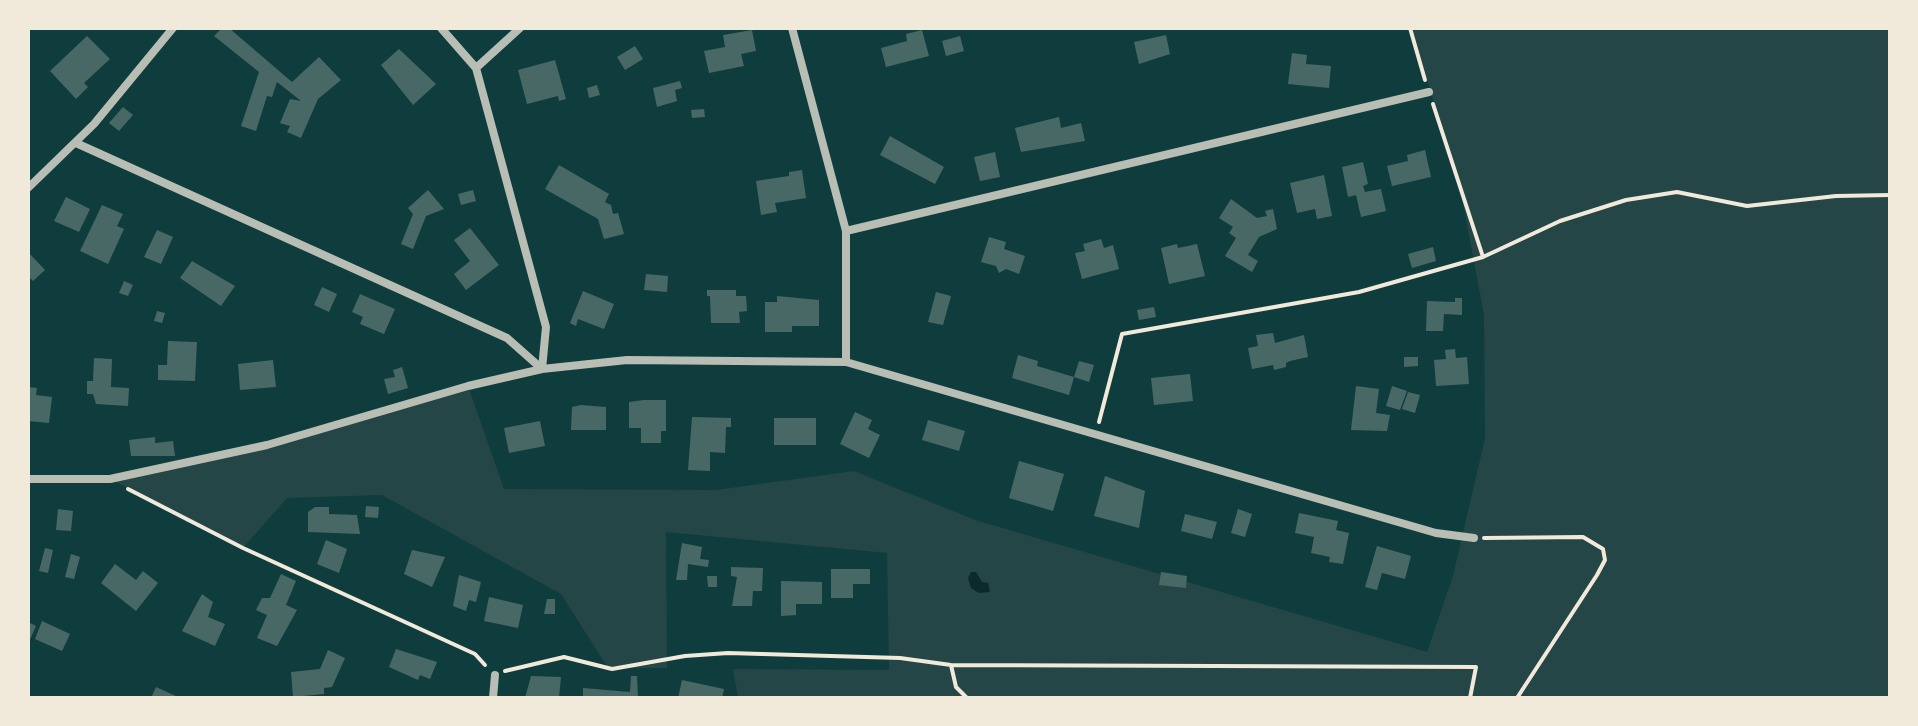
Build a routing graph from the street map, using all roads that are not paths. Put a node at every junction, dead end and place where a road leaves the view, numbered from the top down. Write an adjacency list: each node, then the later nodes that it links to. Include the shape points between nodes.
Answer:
1 (173, 28): 7 (street)
2 (441, 28): 5 (street)
3 (520, 28): 5 (street)
4 (792, 28): 9 (street)
5 (476, 68): 11 (street, via 546,327)
6 (1429, 92): 9 (street)
7 (76, 143): 8 (street); 11 (street, via 507,338)
8 (28, 188)
9 (846, 231): 10 (street)
10 (846, 362): 11 (street, via 627,360); 13 (street, via 1436,533)
11 (542, 369): 12 (street, via 267,445 110,479)
12 (28, 479)
13 (1474, 538)
14 (495, 675): 15 (street)
15 (493, 698)

